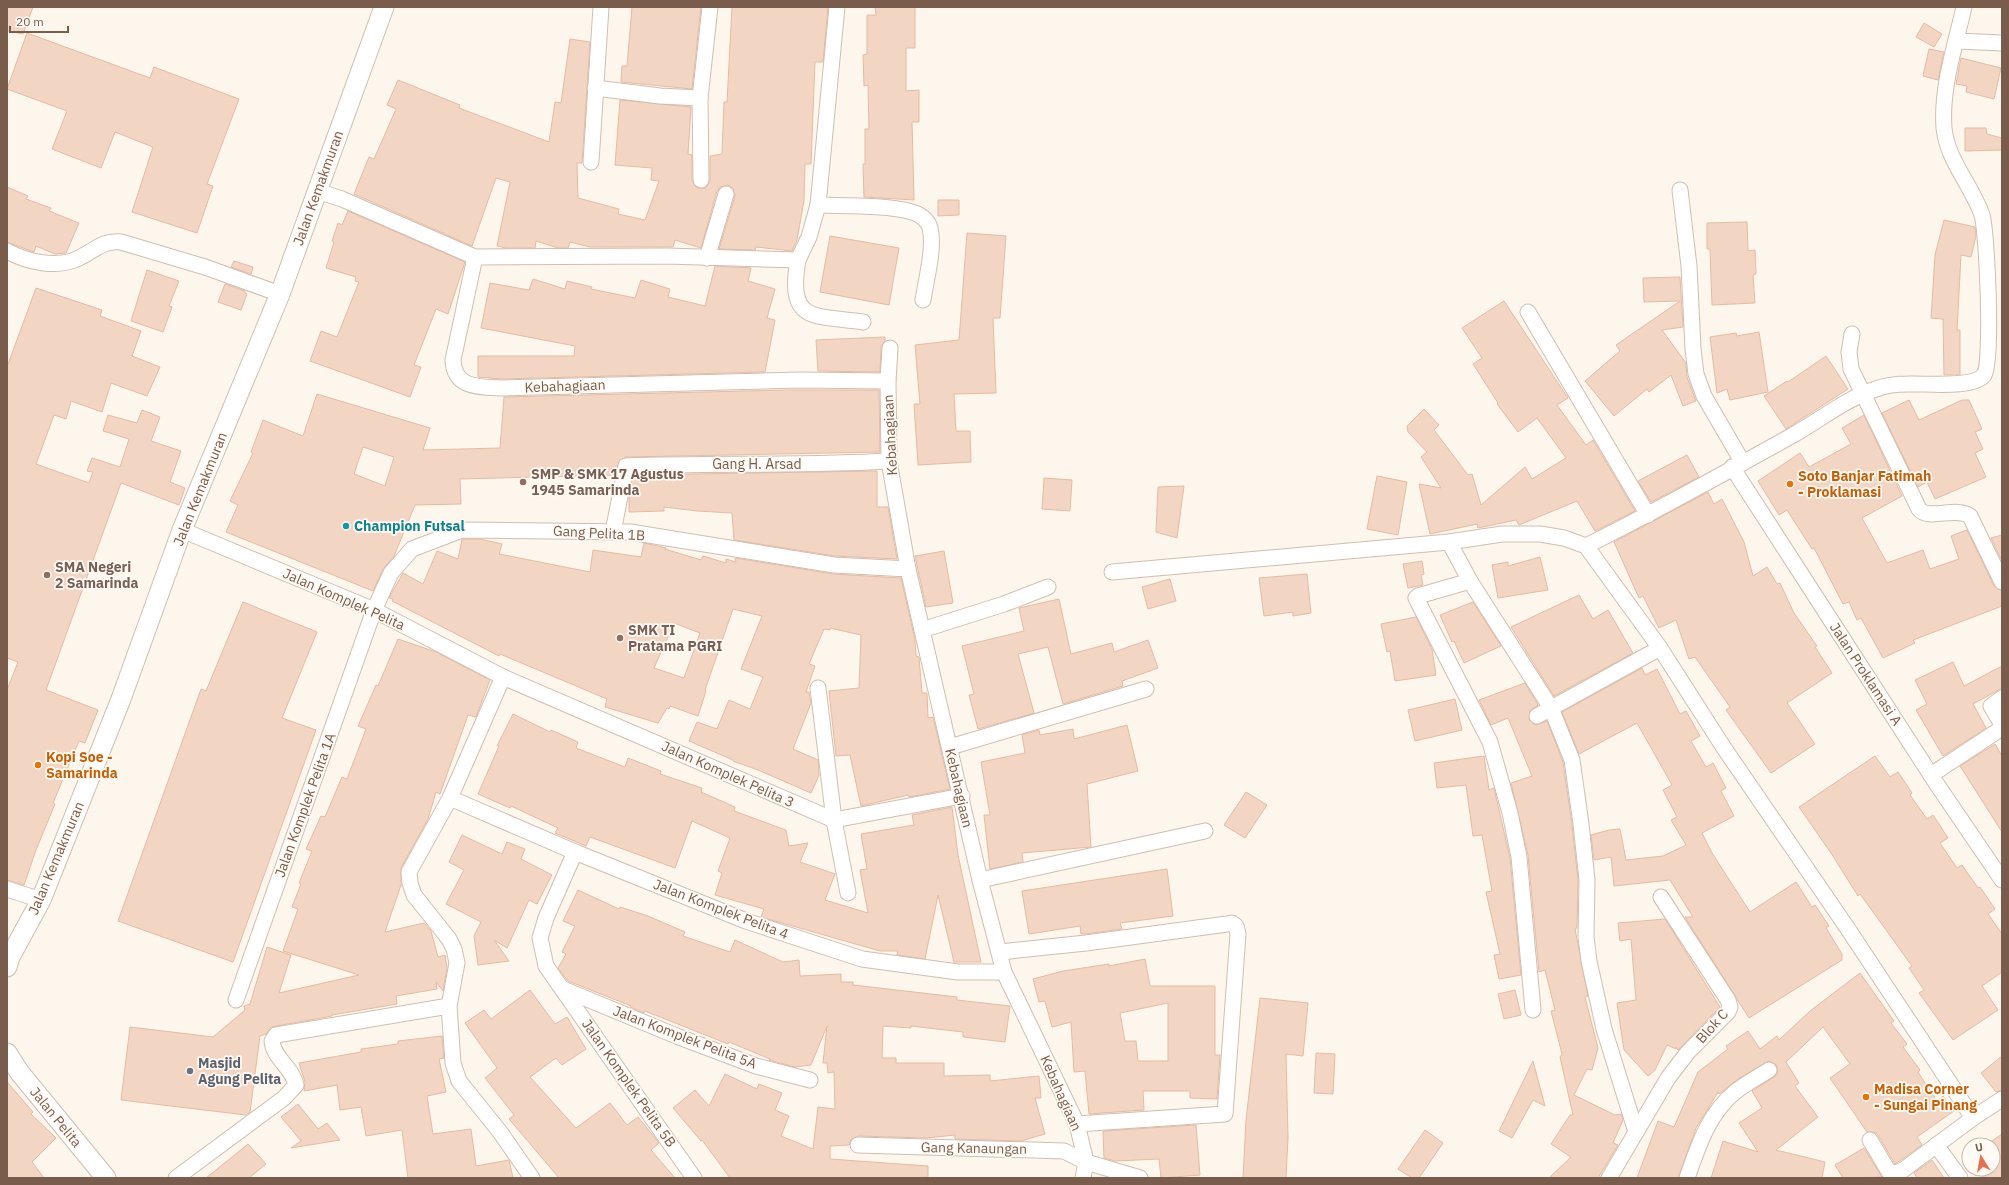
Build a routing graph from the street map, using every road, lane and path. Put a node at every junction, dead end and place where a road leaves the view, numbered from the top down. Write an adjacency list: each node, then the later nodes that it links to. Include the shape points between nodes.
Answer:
1 (384, 7): 13 (street, Jalan Kemakmuran)
2 (601, 7): 8 (street)
3 (710, 7): 9 (street)
4 (837, 7): 15 (street)
5 (1964, 7): 6 (street)
6 (1957, 41): 7 (street); 27 (street, via 1946,83 1944,130 1964,180 1978,205 1985,229 1988,366 1977,380 1935,385 1889,385)
7 (2002, 43)
8 (595, 88): 9 (street); 10 (street)
9 (700, 98): 11 (street)
10 (591, 162)
11 (701, 180)
12 (1680, 190): 29 (street, Jalan Proklamasi A, via 1689,266 1696,374)
13 (317, 191): 17 (street, via 342,199); 20 (street, Jalan Kemakmuran)
14 (726, 194): 18 (street)
15 (818, 205): 19 (street, via 809,237); 21 (street, via 881,208 913,212 924,218 930,227 931,248)
16 (7, 251): 20 (street, via 18,257 61,264 78,258 101,244 121,242 205,267)
17 (475, 257): 18 (street); 26 (street, Kebahagiaan, via 453,360 456,375 473,386 501,388 799,380)
18 (708, 258): 19 (street)
19 (798, 260): 23 (street, via 794,282 799,306 807,313)
20 (280, 294): 31 (street, Jalan Kemakmuran)
21 (923, 300)
22 (1528, 312): 30 (street)
23 (863, 322)
24 (1852, 334): 27 (street, via 1849,352 1851,369)
25 (890, 348): 26 (street, Kebahagiaan)
26 (888, 381): 28 (street, Kebahagiaan)
27 (1863, 394): 29 (street); 38 (street, via 1921,511 1927,514 1963,512 1970,516)
28 (889, 461): 32 (street, Gang H. Arsad, via 626,466); 35 (street, Kebahagiaan)
29 (1738, 465): 30 (street); 52 (street, Jalan Proklamasi A)
30 (1648, 515): 34 (street)
31 (182, 530): 40 (street, Jalan Komplek Pelita); 63 (street, Jalan Kemakmuran, via 121,699)
32 (613, 532): 35 (street, Gang Pelita 1B, via 630,532 834,565); 40 (street, Gang Pelita 1B, via 462,530 412,549 391,572)
33 (1449, 542): 34 (street, via 1502,534 1540,534 1564,538); 36 (street); 37 (street)
34 (1586, 546): 42 (street)
35 (908, 569): 41 (street, Kebahagiaan)
36 (1112, 572)
37 (1470, 581): 47 (street); 70 (street, via 1416,598 1490,742 1519,857)
38 (2002, 582)
39 (1048, 587): 41 (street)
40 (374, 610): 43 (street, Jalan Komplek Pelita); 68 (street, Jalan Komplek Pelita 1A)
41 (922, 630): 51 (street, Kebahagiaan)
42 (1660, 648): 47 (street); 75 (street, via 1724,748 1848,928)
43 (503, 677): 54 (street); 55 (street, Jalan Komplek Pelita 3)
44 (818, 688): 55 (street)
45 (1146, 689): 51 (street)
46 (2002, 698): 49 (street, via 1991,706)
47 (1552, 708): 48 (street); 77 (street, via 1572,760 1587,880 1586,937 1589,960 1604,1029)
48 (1537, 716)
49 (2002, 725)
50 (2002, 728): 52 (street)
51 (950, 747): 53 (street, Kebahagiaan)
52 (1931, 775): 59 (street, Jalan Proklamasi A)
53 (962, 796): 55 (street); 58 (street, Kebahagiaan)
54 (450, 798): 57 (street, Jalan Komplek Pelita 4); 69 (street, via 409,872 414,895 454,949 457,963)
55 (834, 820): 61 (street)
56 (1205, 831): 58 (street)
57 (576, 852): 66 (street, Jalan Komplek Pelita 4, via 746,921 862,959 958,972); 67 (street, Jalan Komplek Pelita 5B, via 546,918 540,938 546,966)
58 (980, 880): 64 (street, Kebahagiaan)
59 (2002, 880)
60 (7, 889): 63 (street)
61 (848, 893)
62 (1661, 897): 77 (street, Blok C, via 1728,1000 1730,1007 1688,1052 1668,1078)
63 (40, 900): 65 (street, Jalan Kemakmuran)
64 (1000, 952): 66 (street, Kebahagiaan); 76 (street, via 1232,923 1236,926 1238,934 1225,1114)
65 (7, 967)
66 (1004, 972): 76 (street, Kebahagiaan)
67 (562, 989): 73 (street, Jalan Komplek Pelita 5A, via 756,1066); 85 (street, Jalan Komplek Pelita 5B)
68 (236, 1000)
69 (449, 1006): 83 (street, via 276,1036 272,1041 272,1048 290,1071 296,1085 284,1098); 84 (street, via 453,1063 460,1081)
70 (1533, 1010)
71 (7, 1055): 82 (street, Jalan Pelita)
72 (1769, 1070): 89 (street, via 1735,1092 1718,1109 1702,1136)
73 (810, 1080)
74 (2002, 1098): 75 (street)
75 (1973, 1118): 80 (street)
76 (1077, 1124): 81 (street, Kebahagiaan)
77 (1636, 1132): 88 (street)
78 (1870, 1140): 80 (street, via 1889,1172 1896,1173)
79 (858, 1145): 81 (street, Gang Kanaungan, via 1064,1151)
80 (1936, 1146): 90 (street)
81 (1086, 1162): 86 (street, Kebahagiaan); 87 (street, Gang Kanaungan)
82 (106, 1178)
83 (176, 1178)
84 (532, 1178)
85 (694, 1178)
86 (1083, 1178)
87 (1140, 1178)
88 (1610, 1178)
89 (1687, 1178)
90 (1960, 1178)

